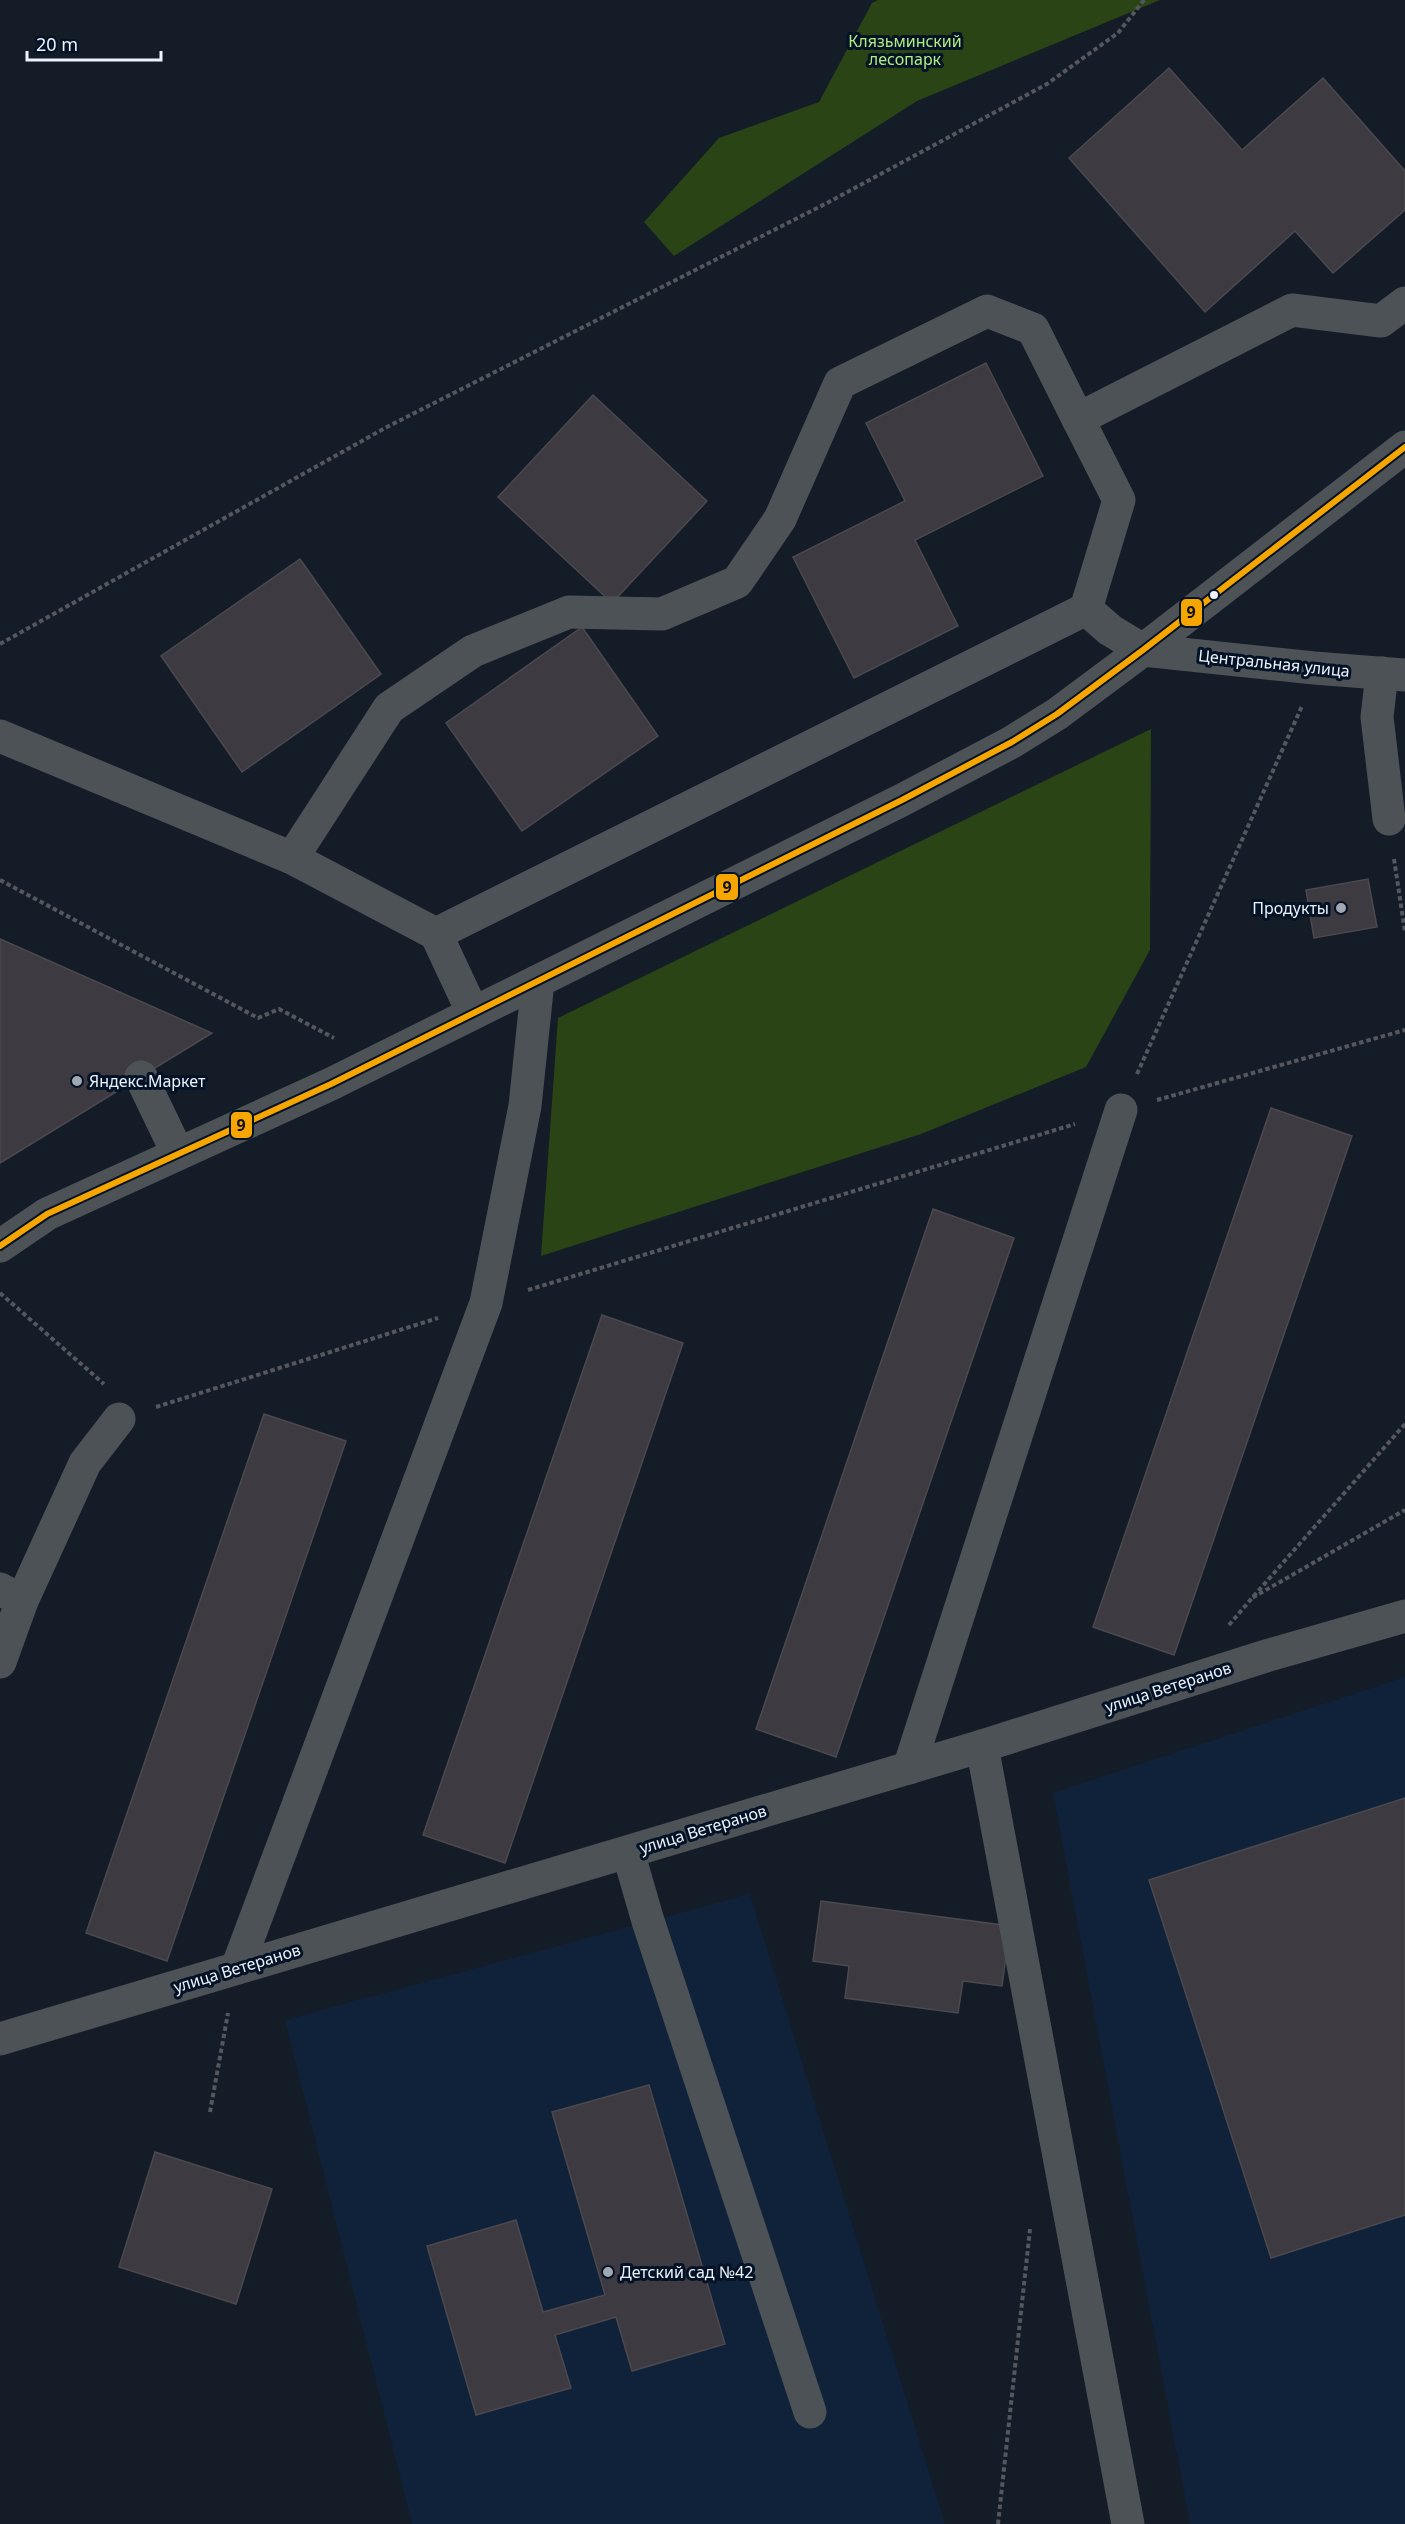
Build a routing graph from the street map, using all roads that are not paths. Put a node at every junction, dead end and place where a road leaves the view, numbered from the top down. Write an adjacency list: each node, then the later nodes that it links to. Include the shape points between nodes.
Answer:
1 (1405, 303): 2 (street, via 1381,321 1292,310)
2 (1078, 419): 4 (street, via 1119,500); 9 (street, via 1034,329 987,311 840,383 780,519 738,582 662,614 569,612 473,651 389,708)
3 (1405, 447): 5 (street)
4 (1086, 609): 5 (street, via 1110,630); 10 (street)
5 (1143, 650): 6 (street, Центральная улица); 11 (street, via 1012,742)
6 (1393, 674): 8 (street, via 1377,717)
7 (0, 736): 9 (street)
8 (1389, 819)
9 (292, 858): 10 (street)
10 (436, 934): 12 (street)
11 (538, 981): 12 (street); 24 (street, via 525,1106 486,1302)
12 (473, 1013): 15 (street)
13 (141, 1077): 15 (street)
14 (1121, 1110): 22 (street)
15 (178, 1154): 16 (street, via 47,1214)
16 (0, 1246)
17 (119, 1419): 18 (street, via 85,1463)
18 (11, 1595): 20 (street)
19 (1405, 1616): 21 (street, улица Ветеранов)
20 (0, 1662)
21 (982, 1746): 22 (street, улица Ветеранов); 27 (street)
22 (909, 1768): 23 (street, улица Ветеранов)
23 (628, 1852): 24 (street, улица Ветеранов); 26 (street)
24 (237, 1968): 25 (street, улица Ветеранов)
25 (0, 2038)
26 (810, 2412)
27 (1128, 2524)

